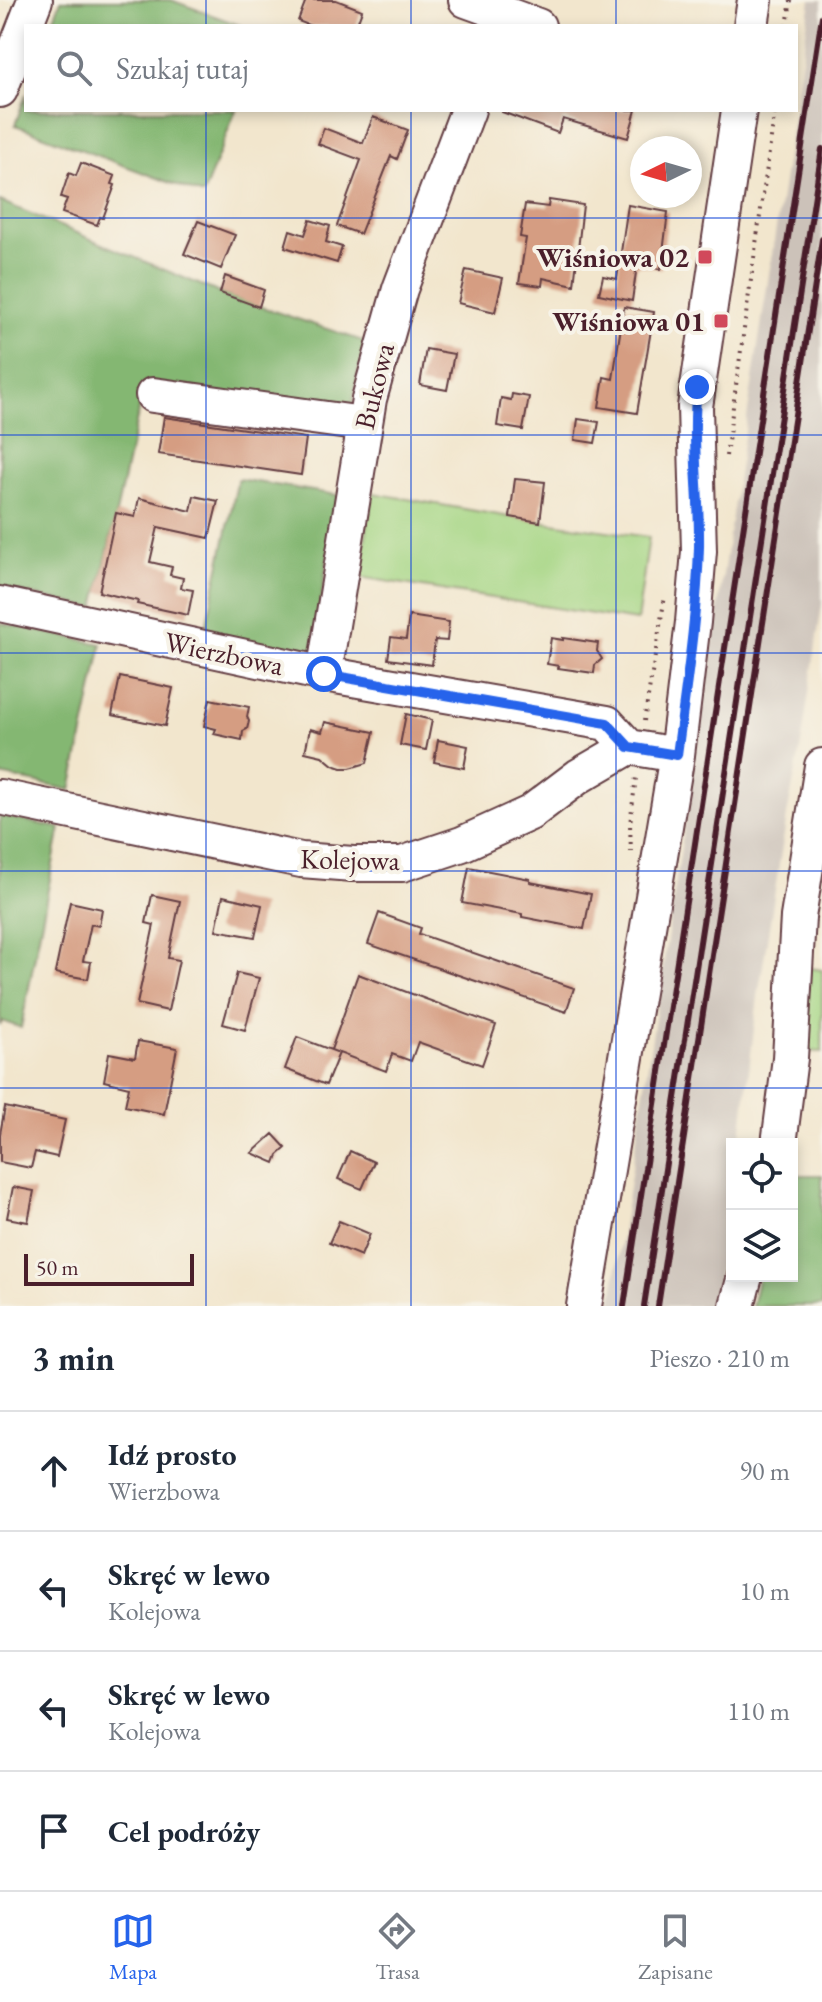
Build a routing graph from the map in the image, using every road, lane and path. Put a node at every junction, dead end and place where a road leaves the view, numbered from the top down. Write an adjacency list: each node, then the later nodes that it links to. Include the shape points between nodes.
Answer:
1 (35, 0): 6 (street)
2 (466, 0): 5 (street)
3 (755, 0): 8 (street)
4 (791, 0): 9 (path)
5 (502, 20): 7 (street)
6 (26, 24)
7 (526, 24)
8 (751, 24)
9 (787, 24)
10 (24, 28): 11 (street)
11 (0, 90)
12 (467, 112): 16 (street, Bukowa, via 400,289)
13 (739, 112): 22 (street, via 695,407 699,551)
14 (775, 112): 17 (path)
15 (153, 395): 16 (street)
16 (363, 424): 20 (street, Bukowa)
17 (726, 456)
18 (666, 588): 21 (path)
19 (0, 604): 20 (street, Wierzbowa)
20 (324, 674): 21 (street, Wierzbowa, via 607,723)
21 (636, 735): 22 (street); 24 (street, Kolejowa, via 530,813 402,864 301,860)
22 (677, 755): 27 (street)
23 (822, 766): 25 (street, via 798,917)
24 (0, 797)
25 (780, 1138)
26 (743, 1282): 28 (street)
27 (584, 1306)
28 (737, 1306)

